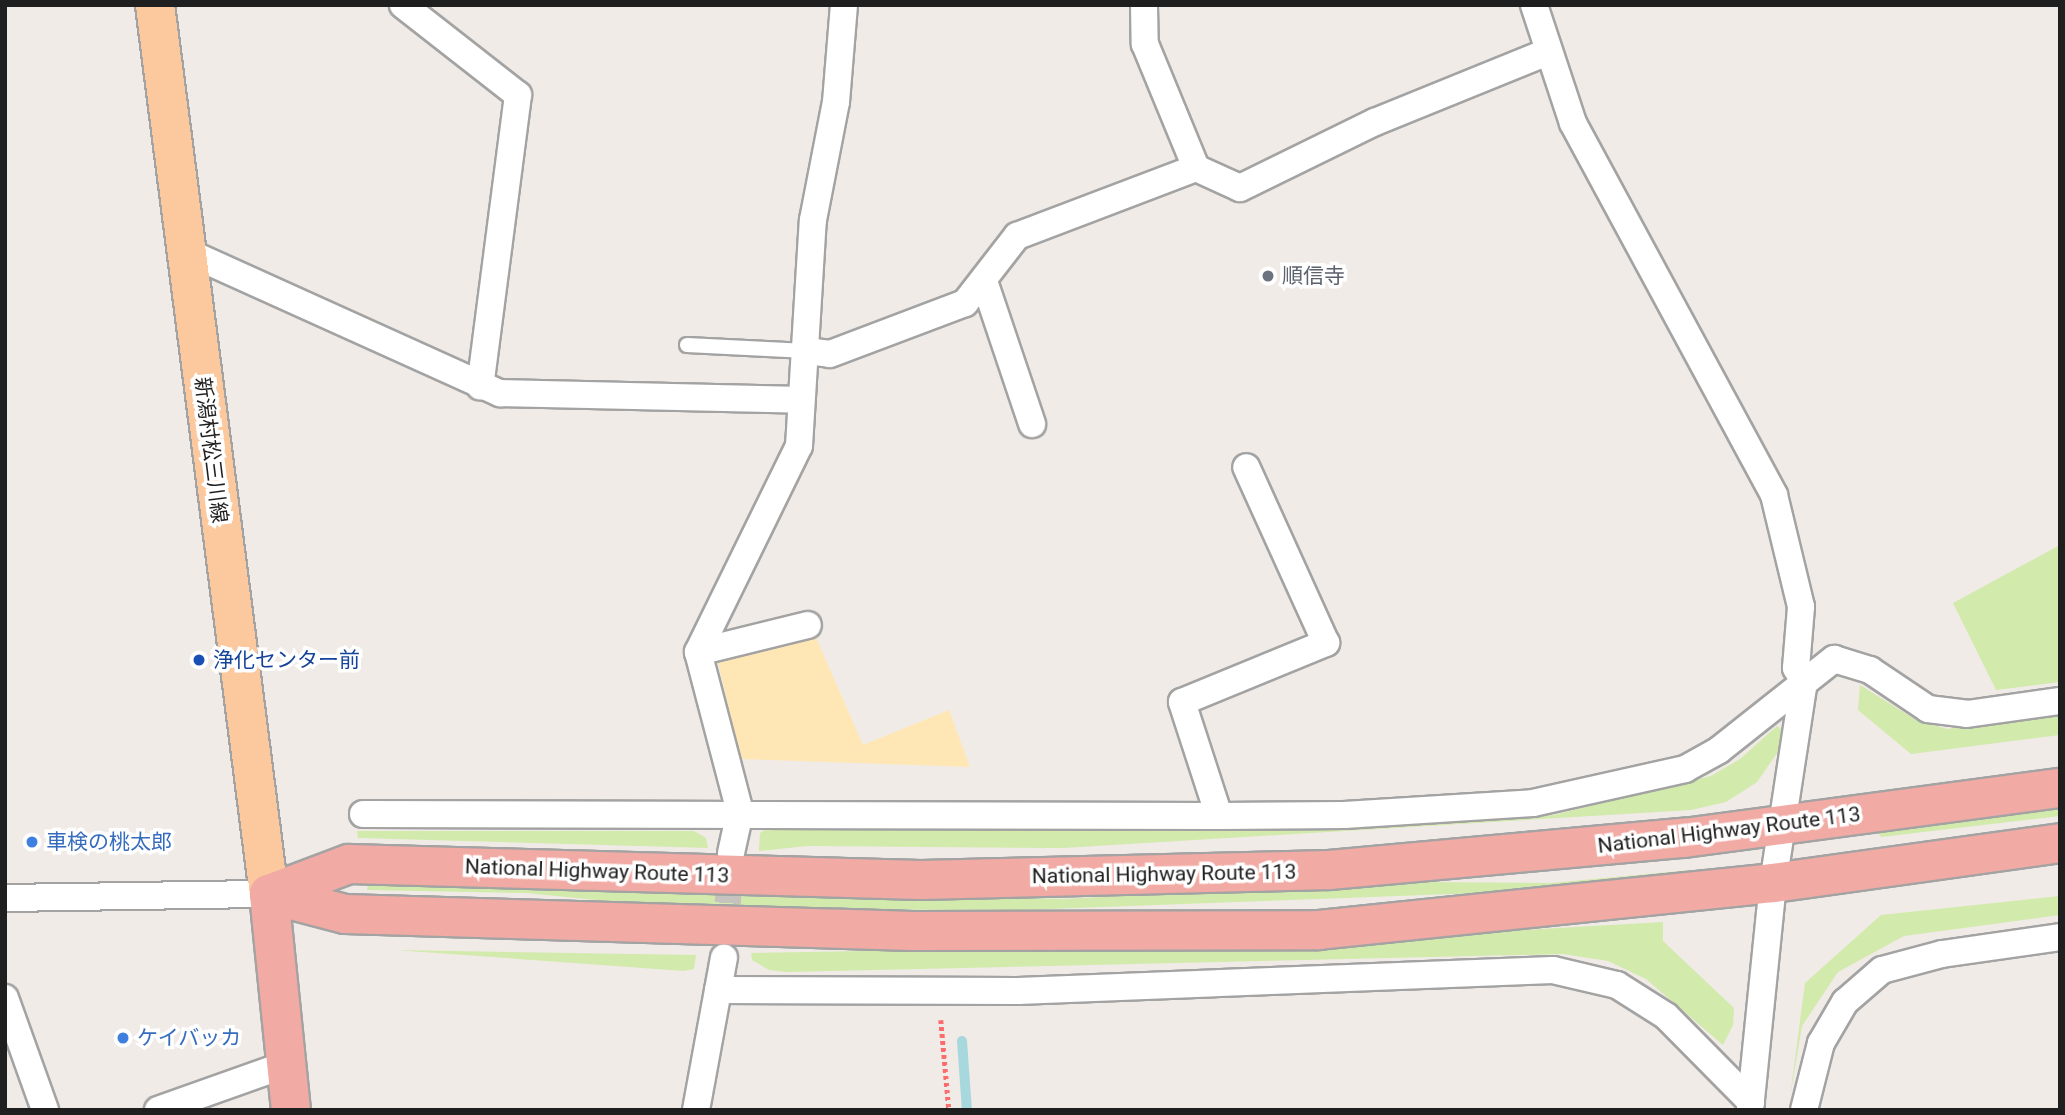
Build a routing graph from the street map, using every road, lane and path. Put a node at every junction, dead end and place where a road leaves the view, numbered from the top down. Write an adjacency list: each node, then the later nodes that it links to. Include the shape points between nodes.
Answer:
1 (155, 5): 8 (main road, 新潟村松三川線)
2 (403, 5): 12 (street, via 518,95)
3 (844, 5): 11 (street, via 836,102 813,220)
4 (1144, 5): 7 (street, via 1145,44)
5 (1534, 5): 6 (street)
6 (1547, 52): 7 (street, via 1375,122 1240,188); 18 (street, via 1573,123 1774,495 1801,607 1796,668)
7 (1196, 168): 9 (street, via 1017,236)
8 (186, 251): 12 (street); 28 (main road, 新潟村松三川線)
9 (984, 281): 11 (street, via 965,303 830,354); 14 (street)
10 (687, 345): 11 (lane)
11 (807, 351): 13 (street)
12 (480, 387): 13 (street, via 500,393)
13 (801, 400): 17 (street, via 799,446)
14 (1032, 424)
15 (1246, 467): 23 (street, via 1326,643 1182,702)
16 (808, 625): 17 (street)
17 (698, 652): 21 (street)
18 (1804, 681): 19 (street, via 1834,659 1870,670 1928,709 1967,714); 23 (street, via 1719,750 1685,769 1651,778 1533,803 1344,815); 24 (street)
19 (2060, 701)
20 (2060, 788): 24 (highway, National Highway Route 113)
21 (740, 812): 22 (street); 23 (street); 26 (street)
22 (363, 814)
23 (1219, 817)
24 (1784, 824): 27 (street); 28 (highway, National Highway Route 113, via 1684,838 1329,870 921,880 348,864)
25 (2060, 843): 27 (highway)
26 (731, 853)
27 (1773, 883): 28 (highway, via 1319,930 913,931 345,914); 36 (street)
28 (268, 894): 29 (street); 35 (highway)
29 (5, 898)
30 (2060, 937): 42 (street, via 1942,954 1882,970 1845,1002 1821,1043)
31 (724, 958): 32 (street)
32 (718, 990): 33 (street); 40 (street)
33 (939, 992): 36 (street, via 1553,970 1617,985 1667,1016); 41 (path)
34 (5, 998): 37 (street)
35 (287, 1064): 38 (street); 39 (highway)
36 (1751, 1106)
37 (45, 1110)
38 (158, 1110)
39 (291, 1110)
40 (696, 1110)
41 (949, 1110)
42 (1804, 1110)

